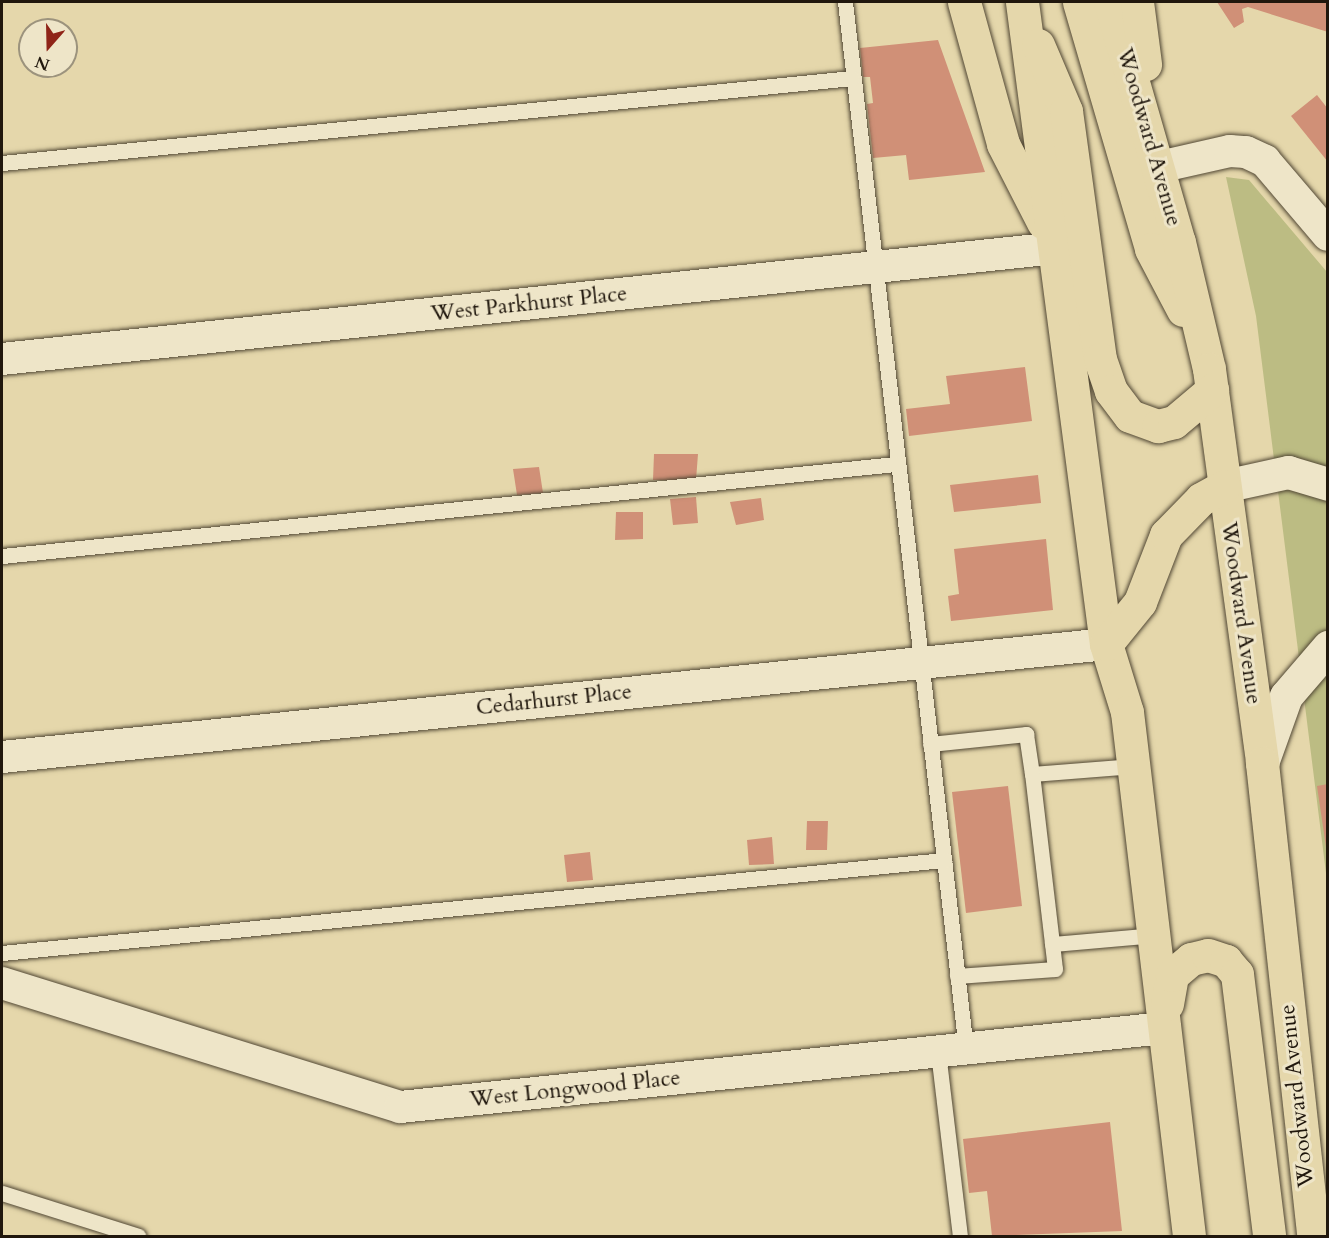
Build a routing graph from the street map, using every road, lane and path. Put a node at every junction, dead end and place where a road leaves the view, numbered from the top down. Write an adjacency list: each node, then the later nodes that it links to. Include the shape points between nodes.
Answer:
1 (845, 2): 7 (lane)
2 (964, 2): 11 (main road, via 1003,144)
3 (1079, 2): 13 (main road, via 1151,249)
4 (1110, 2): 9 (main road, Woodward Avenue)
5 (1137, 2): 9 (main road)
6 (1022, 6): 11 (main road); 15 (main road, via 1066,111 1100,359 1112,391 1130,416 1158,426 1174,422)
7 (852, 78): 8 (lane); 12 (lane)
8 (2, 163)
9 (1159, 167): 10 (street, via 1230,151 1246,152 1264,161); 13 (main road, Woodward Avenue)
10 (1328, 235)
11 (1056, 248): 12 (street, West Parkhurst Place); 20 (main road)
12 (872, 268): 14 (street, West Parkhurst Place); 16 (lane)
13 (1205, 351): 15 (main road, Woodward Avenue)
14 (2, 359)
15 (1212, 390): 18 (main road, Woodward Avenue)
16 (896, 464): 19 (lane); 22 (lane)
17 (1328, 484): 18 (street, via 1288,472)
18 (1224, 486): 20 (main road, via 1201,499 1166,535 1140,602); 25 (main road, Woodward Avenue)
19 (2, 556)
20 (1106, 644): 22 (street, Cedarhurst Place); 26 (main road, via 1127,712)
21 (1328, 647): 25 (street, via 1286,696)
22 (920, 663): 23 (lane); 24 (street, Cedarhurst Place)
23 (930, 744): 27 (lane, via 1026,734); 28 (lane)
24 (2, 757)
25 (1262, 763): 41 (main road, Woodward Avenue)
26 (1134, 766): 27 (lane); 29 (main road)
27 (1032, 774): 30 (lane)
28 (944, 860): 31 (lane); 32 (lane)
29 (1154, 935): 30 (lane); 34 (main road)
30 (1052, 944): 32 (lane, via 1055,969)
31 (2, 953)
32 (957, 976): 35 (lane)
33 (2, 983): 35 (street, West Longwood Place, via 399,1107)
34 (1165, 1028): 35 (street, West Longwood Place); 39 (main road); 40 (main road, via 1168,990 1178,966 1208,955 1226,961 1237,974 1242,996)
35 (952, 1051): 38 (lane)
36 (2, 1193): 37 (lane)
37 (138, 1236)
38 (960, 1236)
39 (1189, 1236)
40 (1269, 1236)
41 (1313, 1236)

